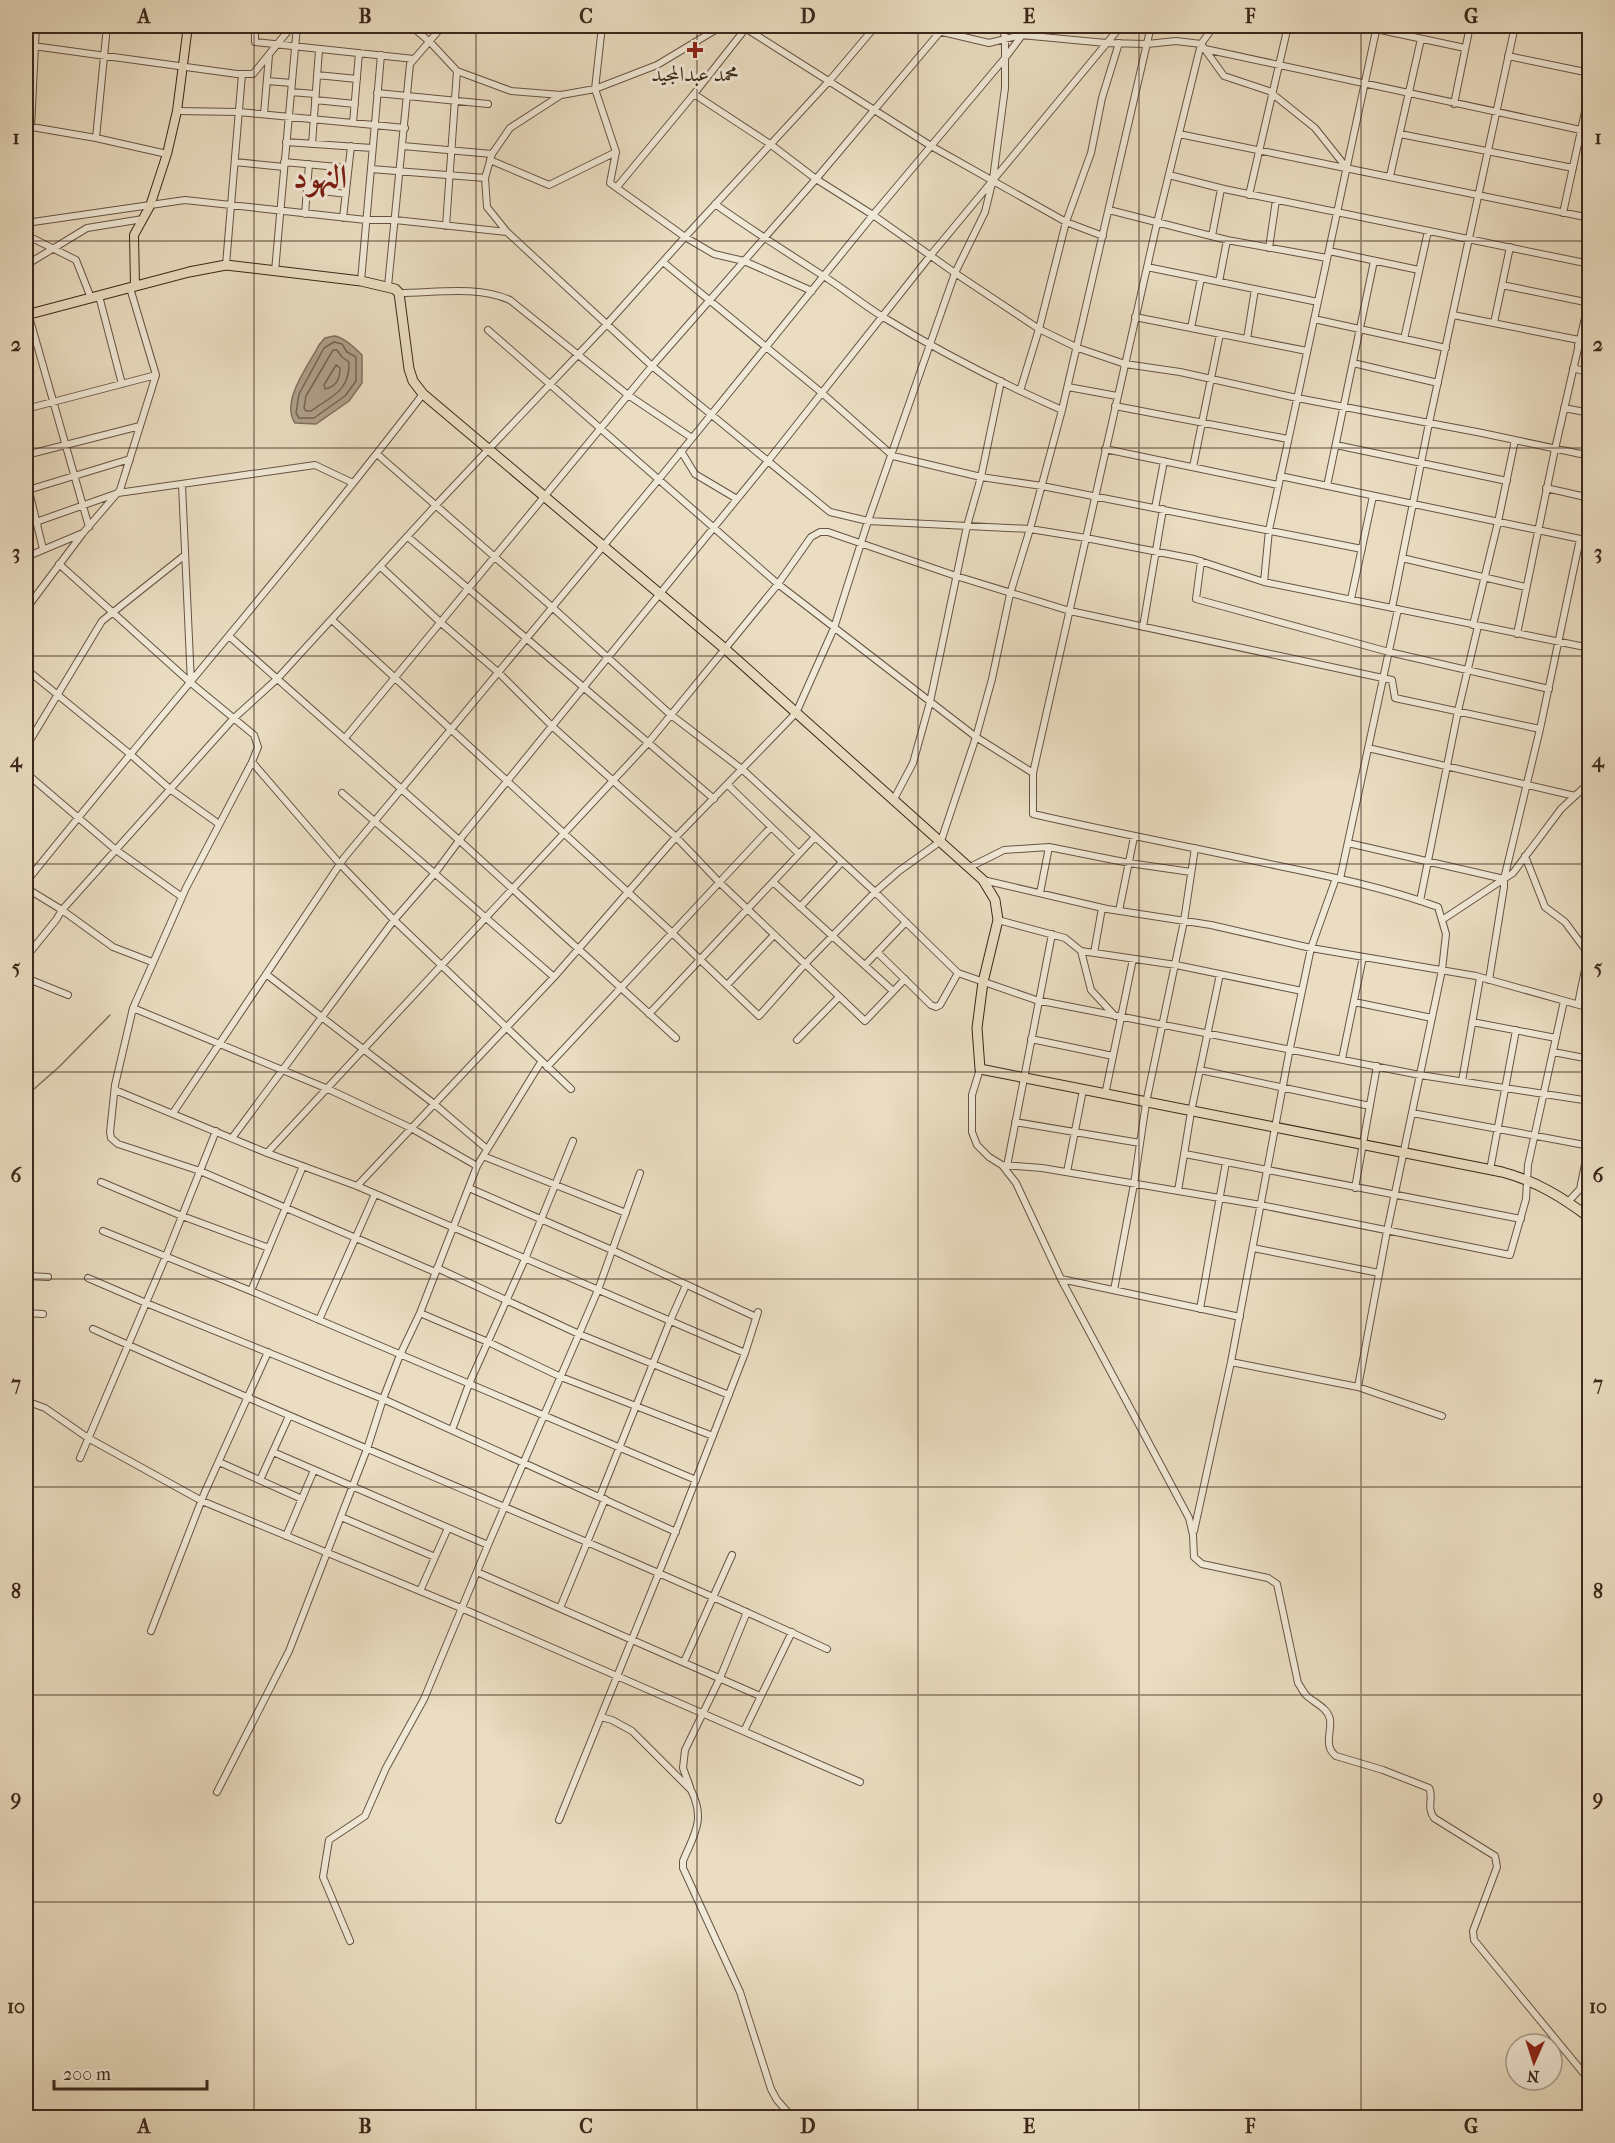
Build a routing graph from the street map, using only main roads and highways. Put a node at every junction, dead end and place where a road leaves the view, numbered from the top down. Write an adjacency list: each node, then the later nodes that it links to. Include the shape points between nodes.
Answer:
1 (188, 26): 2 (main road, via 167,154 150,206 134,235)
2 (133, 287): 3 (highway); 4 (highway, via 226,265 361,281 388,286 399,293 409,369 423,394 724,648 983,880 995,900 998,920 977,1028 980,1069 1527,1179)
3 (26, 312)
4 (1590, 1218)

